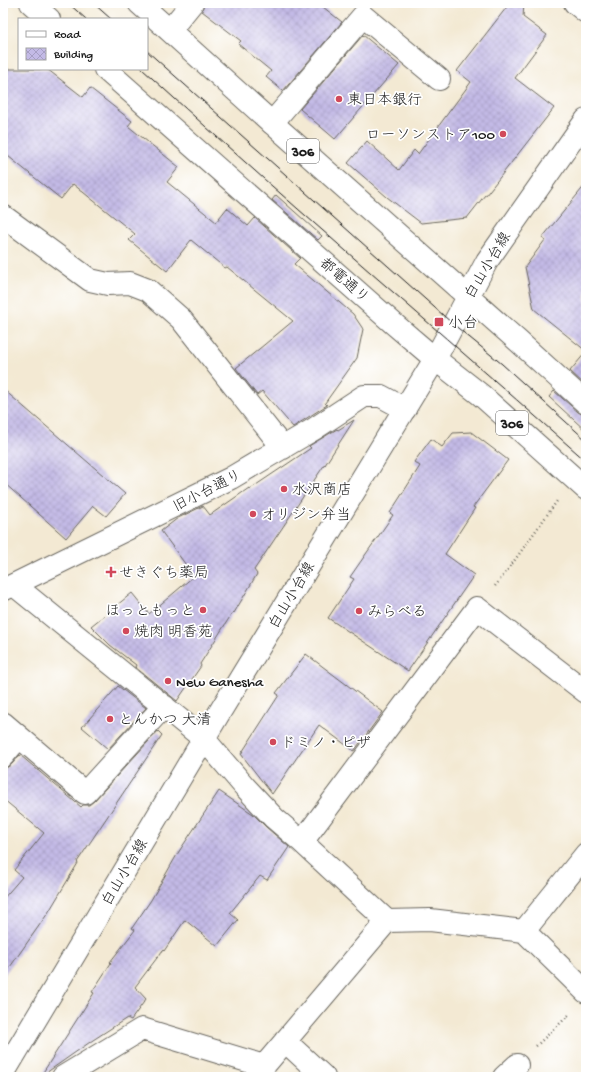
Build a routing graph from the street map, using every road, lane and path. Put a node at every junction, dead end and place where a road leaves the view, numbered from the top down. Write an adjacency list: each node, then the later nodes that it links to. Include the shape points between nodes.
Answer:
1 (31, 3): 6 (main road)
2 (139, 3): 7 (main road, 306)
3 (192, 3): 7 (main road)
4 (575, 3): 5 (main road)
5 (586, 12)
6 (48, 18)
7 (170, 30): 11 (main road, 306)
8 (106, 70): 14 (main road, 都電通り / 306)
9 (440, 79): 11 (main road, via 363,16)
10 (586, 120): 13 (main road, 白山小台線, via 486,261)
11 (272, 123): 13 (main road, 306)
12 (3, 216): 17 (main road, via 90,280 108,284 130,283 148,290 181,319)
13 (468, 297): 14 (main road, 白山小台線); 15 (main road, 306)
14 (435, 359): 16 (main road, 白山小台線); 18 (main road, 都電通り / 306, via 481,395)
15 (586, 403)
16 (405, 409): 17 (main road, 旧小台通り, via 381,396 364,396); 25 (main road, 白山小台線)
17 (282, 448): 19 (main road, 旧小台通り, via 231,478)
18 (580, 483): 20 (path)
19 (8, 588): 22 (main road)
20 (477, 608): 21 (main road); 27 (main road)
21 (586, 692)
22 (164, 706): 24 (main road, via 85,793); 25 (main road)
23 (3, 723): 24 (main road)
24 (20, 737): 26 (main road)
25 (204, 739): 27 (main road, via 274,818); 36 (main road, 白山小台線)
26 (3, 756)
27 (302, 842): 29 (main road)
28 (586, 854): 30 (main road)
29 (386, 921): 30 (main road, via 430,920); 33 (main road)
30 (524, 931): 31 (main road)
31 (586, 992)
32 (574, 1010): 35 (path)
33 (285, 1041): 34 (main road); 38 (main road)
34 (266, 1071): 37 (main road, via 142,1029)
35 (510, 1071)
36 (7, 1074)
37 (62, 1077)
38 (324, 1077)

